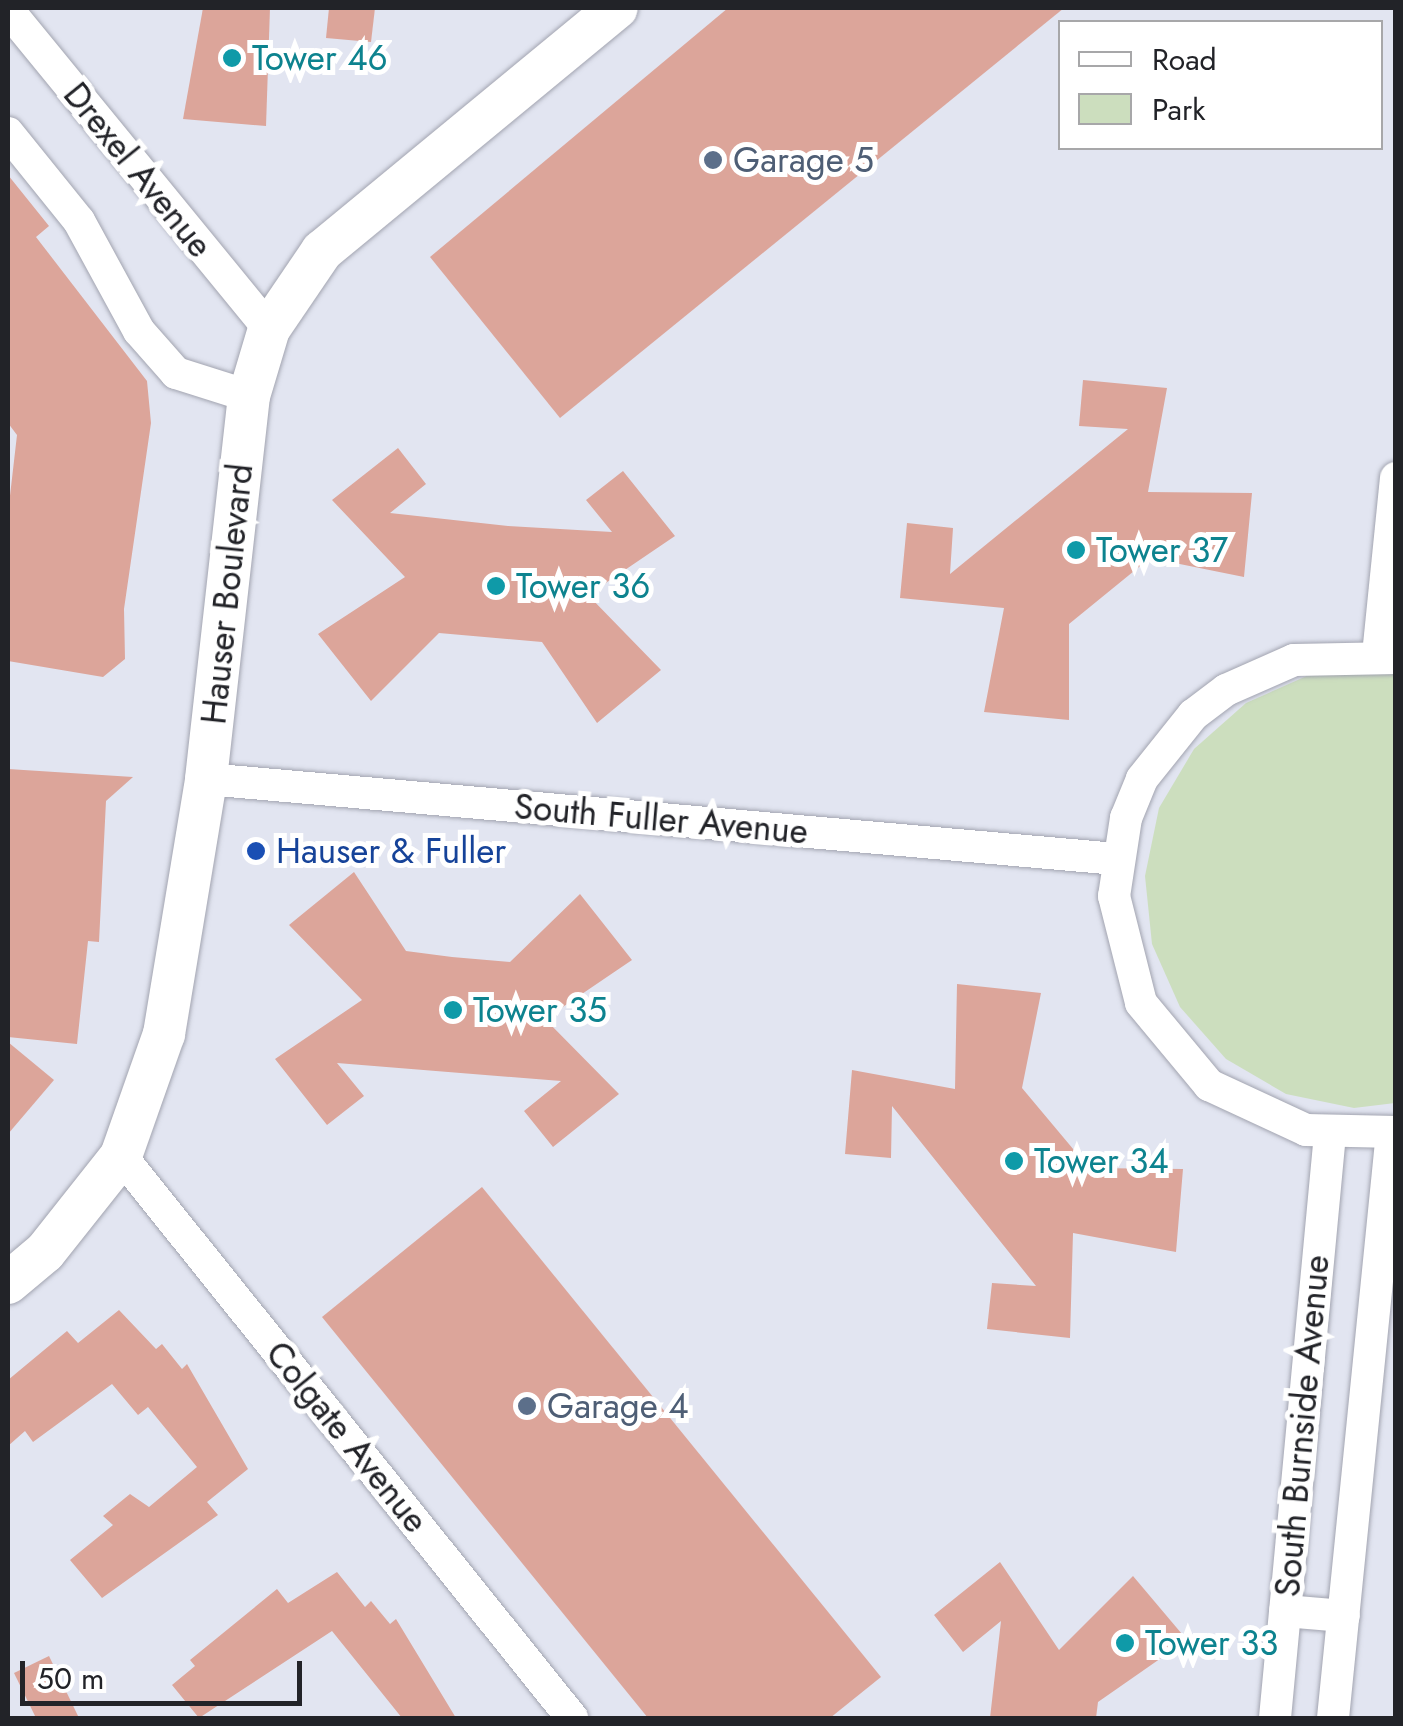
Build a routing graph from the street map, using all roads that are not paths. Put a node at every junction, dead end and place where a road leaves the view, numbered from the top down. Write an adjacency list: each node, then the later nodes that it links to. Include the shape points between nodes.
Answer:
1 (617, 8): 4 (street, Hauser Boulevard, via 322,251)
2 (8, 10): 4 (street, Drexel Avenue)
3 (8, 134): 5 (street, via 80,221 139,331 176,373)
4 (269, 329): 5 (street, Hauser Boulevard)
5 (250, 396): 8 (street, Hauser Boulevard)
6 (1396, 478): 7 (street, South Burnside Avenue)
7 (1387, 656): 9 (street, South Burnside Avenue, via 1294,660 1226,690 1193,715 1142,779)
8 (206, 779): 9 (street, South Fuller Avenue); 12 (street, Hauser Boulevard, via 164,1034)
9 (1117, 859): 11 (street, South Burnside Avenue, via 1118,934 1159,1033 1238,1104)
10 (1394, 1132): 11 (street, South Burnside Avenue); 15 (street, South Burnside Avenue)
11 (1330, 1134): 14 (street, South Burnside Avenue)
12 (121, 1156): 13 (street, Hauser Boulevard, via 45,1252); 16 (street, Colgate Avenue)
13 (8, 1283)
14 (1285, 1610): 15 (street); 17 (street, South Burnside Avenue)
15 (1344, 1616): 18 (street, South Burnside Avenue)
16 (572, 1718)
17 (1275, 1718)
18 (1334, 1718)

